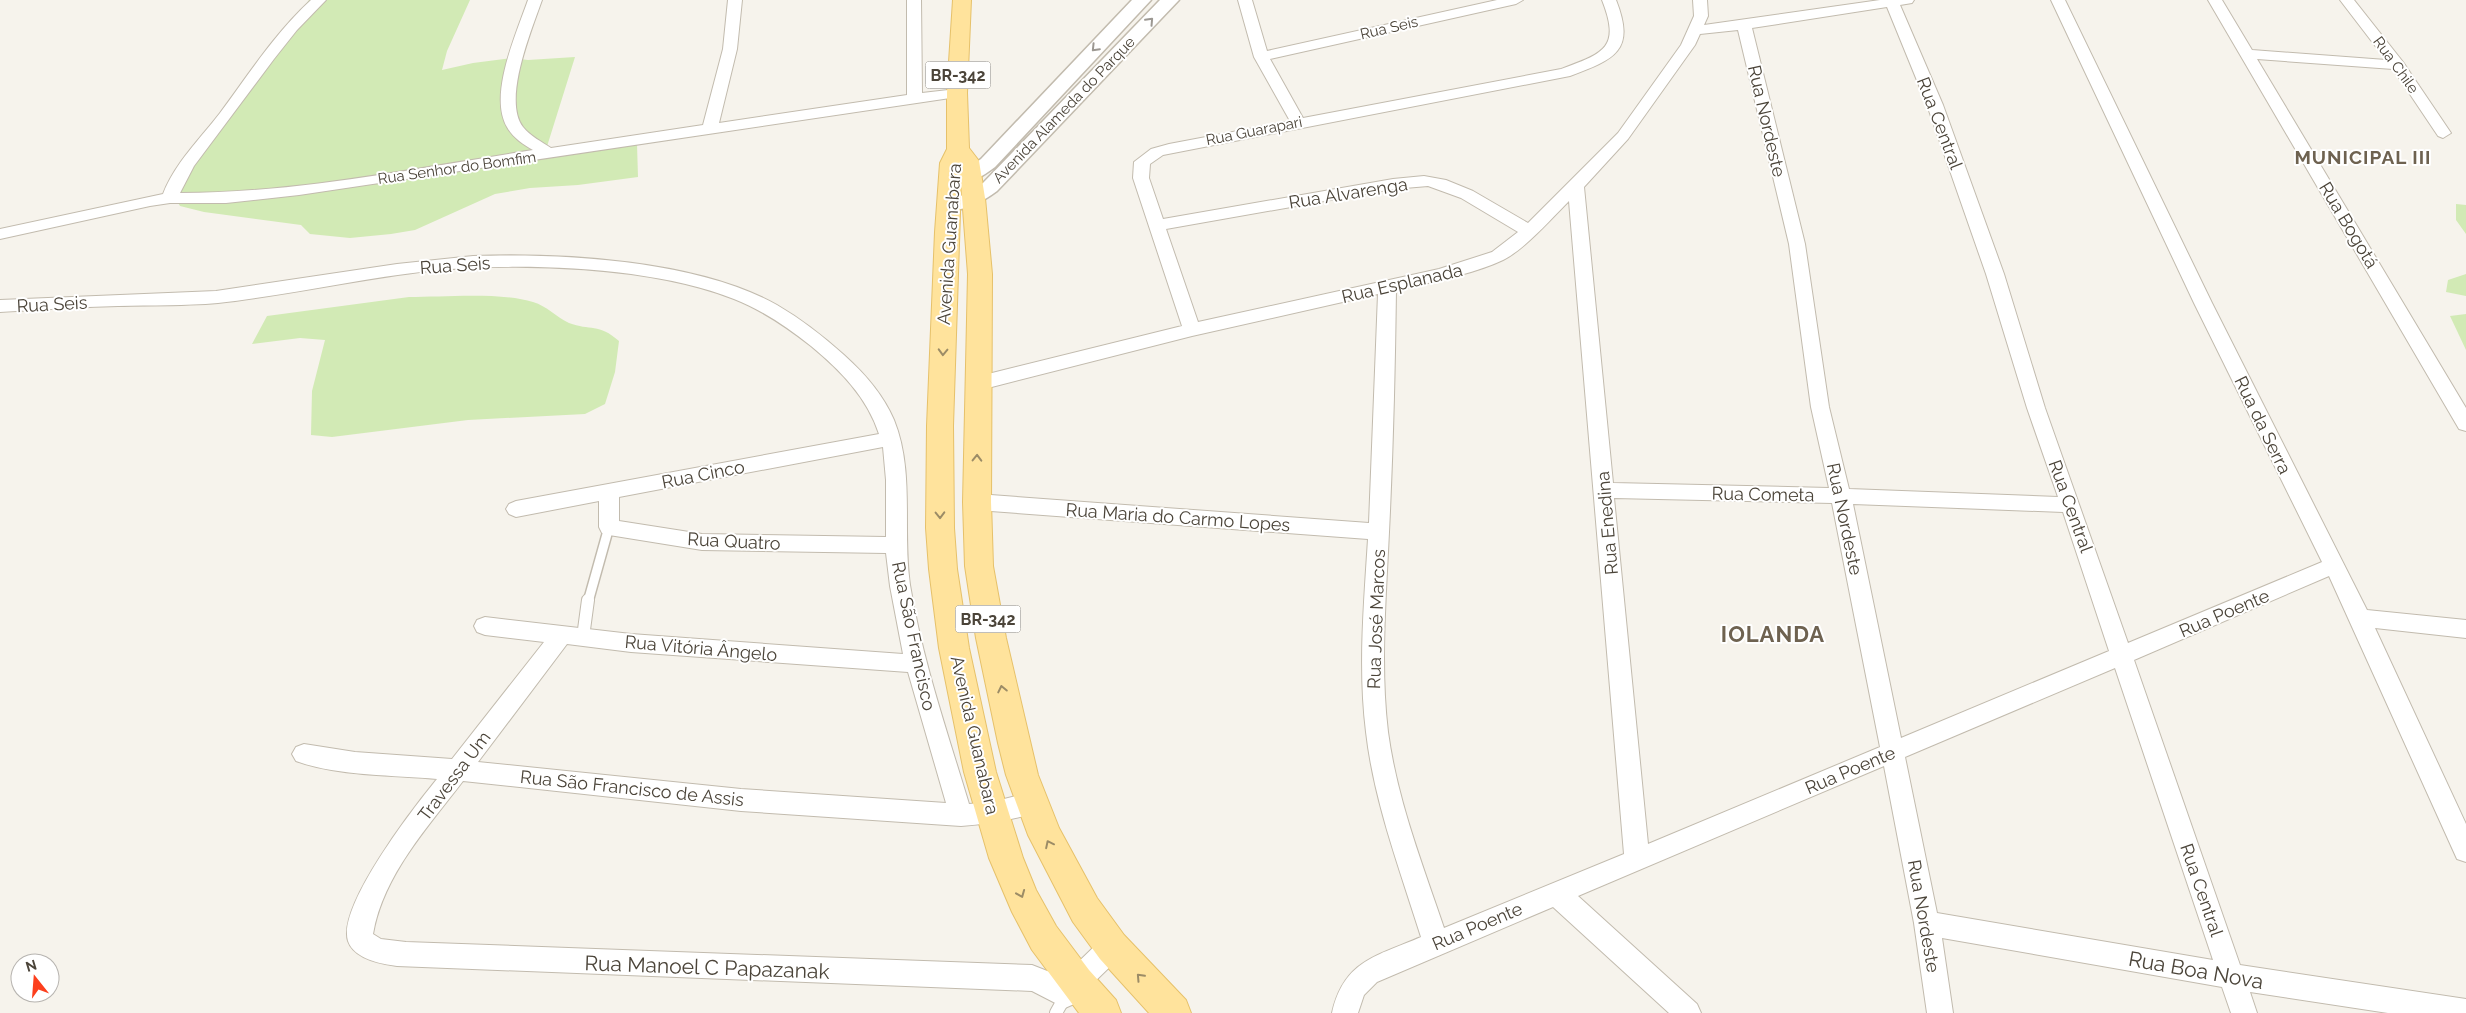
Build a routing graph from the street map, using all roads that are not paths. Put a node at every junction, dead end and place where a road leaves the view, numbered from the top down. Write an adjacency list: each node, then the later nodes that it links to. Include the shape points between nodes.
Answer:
1 (319, 0): 29 (street, via 273,51 190,163)
2 (535, 0): 26 (street, via 508,102 514,126 520,135)
3 (735, 0): 24 (street, via 730,48)
4 (914, 0): 22 (street)
5 (962, 0): 21 (main road, BR-342)
6 (1142, 0): 28 (street, Avenida Alameda do Parque, one-way to 28)
7 (1170, 0): 28 (street, Avenida Alameda do Parque, one-way to 7, via 982,194)
8 (1245, 0): 19 (street)
9 (1516, 0): 19 (street, Rua Seis)
10 (1609, 0): 23 (street, Rua Guarapari, via 1618,26 1618,37 1613,47 1586,64 1543,78)
11 (1700, 0): 17 (street, Rua Esplanada, via 1701,16)
12 (2058, 0): 49 (street, Rua da Serra)
13 (2215, 0): 18 (street, Rua Bogotá)
14 (2347, 0): 20 (street, Rua Chile)
15 (1900, 1): 16 (street); 44 (street, Rua Central)
16 (1744, 25): 17 (street); 42 (street, Rua Nordeste, via 1796,244 1820,407)
17 (1696, 30): 27 (street, Rua Esplanada, via 1623,136)
18 (2246, 54): 20 (street); 38 (street, Rua Bogotá)
19 (1262, 57): 23 (street)
20 (2398, 65): 25 (street, Rua Chile)
21 (957, 93): 22 (street, Rua Senhor do Bomfim); 28 (main road, Avenida Guanabara / BR-342, via 958,149 951,163)
22 (914, 98): 24 (street, Rua Senhor do Bomfim)
23 (1298, 122): 30 (street, Rua Guarapari, via 1175,147 1150,156 1142,162 1141,178)
24 (710, 127): 26 (street, Rua Senhor do Bomfim)
25 (2443, 132)
26 (551, 154): 29 (street, Rua Senhor do Bomfim, via 257,195)
27 (1576, 186): 31 (street, Rua Esplanada); 40 (street, Rua Enedina)
28 (961, 190): 36 (main road, Avenida Guanabara / BR-342, via 980,274); 60 (main road, Avenida Guanabara / BR-342, one-way to 60, via 940,426 941,537 954,648 970,729)
29 (170, 198): 32 (street, Rua Senhor do Bomfim)
30 (1157, 225): 31 (street, Rua Alvarenga, via 1393,184 1427,181 1460,192); 35 (street, Rua Guarapari)
31 (1529, 231): 33 (street, Rua Esplanada, via 1504,252 1484,262)
32 (0, 234)
33 (1387, 287): 35 (street, Rua Esplanada); 47 (street, Rua José Marcos)
34 (0, 306): 37 (street, Rua Seis, via 214,297 458,263 528,262 658,272 720,286 780,314 807,332)
35 (1192, 330): 36 (street, Rua Esplanada)
36 (980, 384): 43 (main road, Avenida Guanabara / BR-342, one-way to 36)
37 (872, 396): 39 (street, Rua São Francisco)
38 (2466, 424)
39 (890, 439): 41 (street, Rua Cinco); 48 (street, Rua São Francisco, via 894,460)
40 (1604, 490): 42 (street, Rua Cometa); 63 (street, Rua Enedina)
41 (609, 491): 45 (street, Rua Cinco); 46 (street)
42 (1840, 496): 44 (street, Rua Cometa); 56 (street, Rua Nordeste)
43 (977, 502): 47 (street, Rua Maria do Carmo Lopes); 59 (main road, Avenida Guanabara / BR-342, one-way to 43, via 1014,743 986,608 979,566)
44 (2071, 505): 54 (street, Rua Central)
45 (516, 508)
46 (609, 527): 48 (street, Rua Quatro, via 702,542); 53 (lane)
47 (1379, 532): 67 (street, Rua José Marcos, via 1373,633 1374,702 1380,750 1403,842)
48 (894, 545): 55 (street, Rua São Francisco)
49 (2332, 566): 50 (street, Rua da Serra); 54 (street, Rua Poente)
50 (2360, 618): 52 (street); 62 (street, Rua da Serra)
51 (485, 626): 53 (street, Rua Vitória Ângelo)
52 (2466, 629)
53 (572, 636): 55 (street, Rua Vitória Ângelo); 58 (street, Travessa Um)
54 (2122, 657): 56 (street, Rua Poente); 69 (street, Rua Central)
55 (918, 664): 61 (street, Rua São Francisco)
56 (1893, 752): 63 (street, Rua Poente); 65 (street, Rua Nordeste)
57 (304, 754): 58 (street, Rua São Francisco de Assis, via 356,762)
58 (459, 770): 61 (street, Rua São Francisco de Assis, via 740,800); 66 (street, Travessa Um, via 390,865)
59 (1032, 803): 60 (street); 68 (main road, Avenida Guanabara / BR-342, one-way to 59, via 1085,910 1061,868)
60 (992, 813): 61 (street); 70 (main road, Avenida Guanabara / BR-342, one-way to 70, via 1024,901 1044,938)
61 (961, 815)
62 (2466, 851)
63 (1637, 860): 64 (street, Rua Poente)
64 (1556, 893): 67 (street, Rua Poente); 75 (street)
65 (1927, 923): 69 (street, Rua Boa Nova); 76 (street, Rua Nordeste)
66 (360, 927): 70 (street, Rua Manoel C Papazanak, via 360,939 370,949 392,954 1032,978 1054,987)
67 (1436, 943): 74 (street, Rua Poente, via 1368,973 1355,986)
68 (1112, 947): 70 (street); 73 (main road, Avenida Guanabara / BR-342, one-way to 68)
69 (2231, 976): 71 (street, Rua Boa Nova); 77 (street, Rua Central)
70 (1066, 997): 72 (main road, Avenida Guanabara / BR-342)
71 (2466, 1012)
72 (1103, 1013)
73 (1174, 1013)
74 (1345, 1013)
75 (1688, 1013)
76 (1940, 1013)
77 (2244, 1013)

